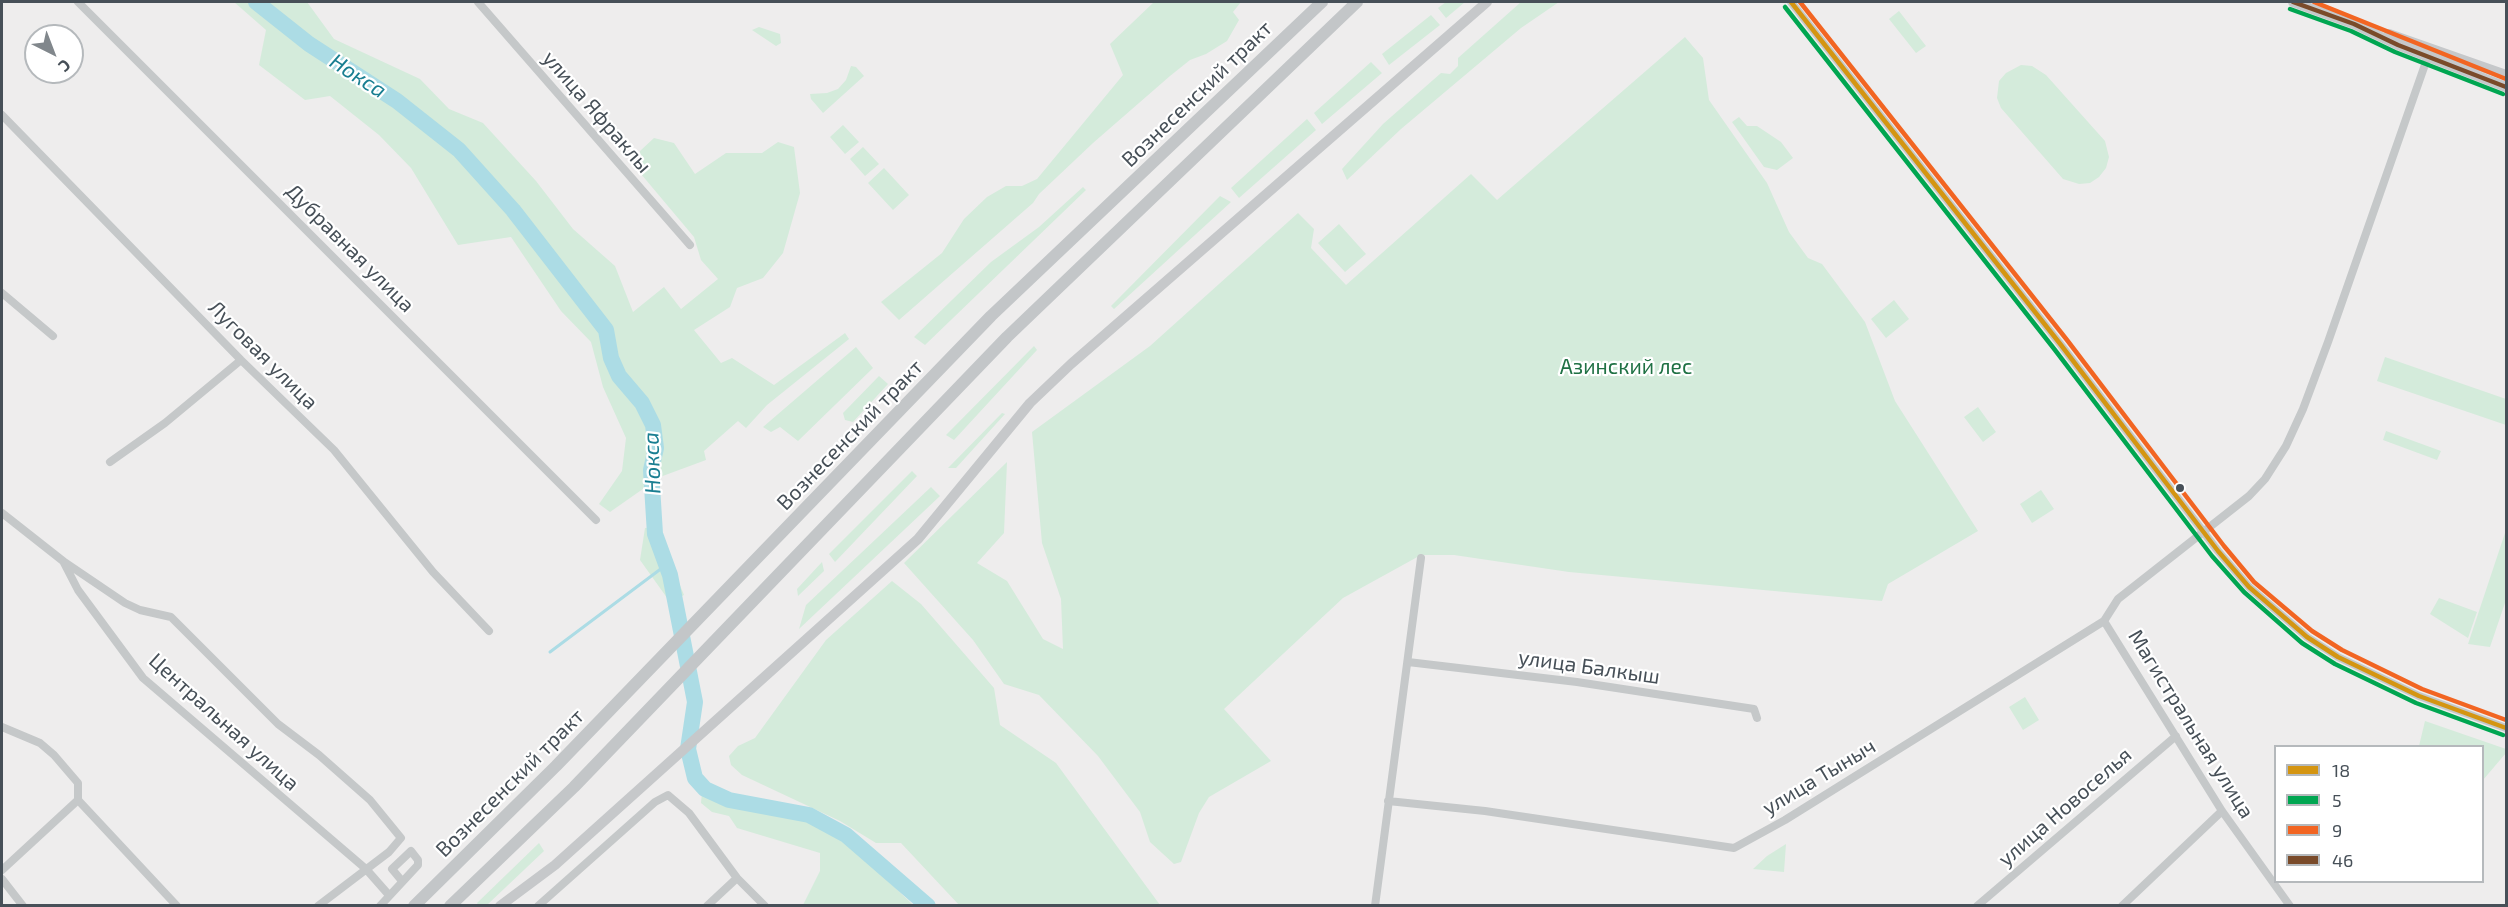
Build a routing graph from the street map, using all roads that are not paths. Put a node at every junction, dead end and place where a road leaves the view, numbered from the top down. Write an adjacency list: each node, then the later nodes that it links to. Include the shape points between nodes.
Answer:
1 (78, 2): 18 (street, Дубравная улица)
2 (478, 2): 12 (street, улица Яфраклы)
3 (1322, 2): 43 (main road, Вознесенский тракт, via 991,316 709,610)
4 (1357, 2): 44 (main road, Вознесенский тракт, via 1006,337 716,642)
5 (1487, 2): 45 (street, via 1071,364 1030,403 918,539 555,865)
6 (1791, 2): 19 (street)
7 (2292, 2): 8 (street)
8 (2429, 53): 9 (street); 10 (street); 19 (street, улица Тыныч, via 2303,409 2286,446 2265,480)
9 (2506, 75)
10 (2506, 87)
11 (2, 116): 15 (street, Луговая улица)
12 (690, 245)
13 (2, 293): 14 (street)
14 (53, 336)
15 (241, 360): 16 (street, via 165,423); 23 (street, Луговая улица, via 334,450 433,572)
16 (110, 462)
17 (2, 513): 21 (street, Центральная улица)
18 (596, 520)
19 (2204, 532): 22 (street, улица Тыныч, via 2118,599); 27 (street, via 2249,587 2338,657 2401,688)
20 (1421, 558): 24 (street)
21 (63, 561): 32 (street, Центральная улица, via 78,590 143,678); 32 (street, via 125,603 171,617 278,724 370,800 401,838)
22 (2104, 621): 28 (street, Магистральная улица); 30 (street, улица Тыныч, via 1734,848 1485,811)
23 (489, 631)
24 (1408, 662): 25 (street, улица Балкыш, via 1754,709); 30 (street)
25 (1757, 718)
26 (2, 728): 29 (street, via 40,743 54,755 78,783)
27 (2506, 728)
28 (2176, 736): 31 (street, Магистральная улица); 50 (street, улица Новоселья)
29 (78, 800): 33 (street); 40 (street)
30 (1388, 801): 49 (street)
31 (2223, 812): 37 (street); 53 (street, Магистральная улица)
32 (366, 869): 38 (street, Центральная улица); 41 (street)
33 (2, 870)
34 (737, 878): 46 (street, via 689,813 668,795 655,802); 47 (street); 48 (street)
35 (2, 879): 39 (street)
36 (402, 881): 38 (street)
37 (2142, 889): 51 (street); 52 (street)
38 (388, 894): 42 (street)
39 (23, 906)
40 (177, 906)
41 (318, 906)
42 (380, 906)
43 (414, 906)
44 (450, 906)
45 (500, 906)
46 (538, 906)
47 (707, 906)
48 (765, 906)
49 (1375, 906)
50 (1977, 906)
51 (2122, 906)
52 (2136, 906)
53 (2290, 906)

